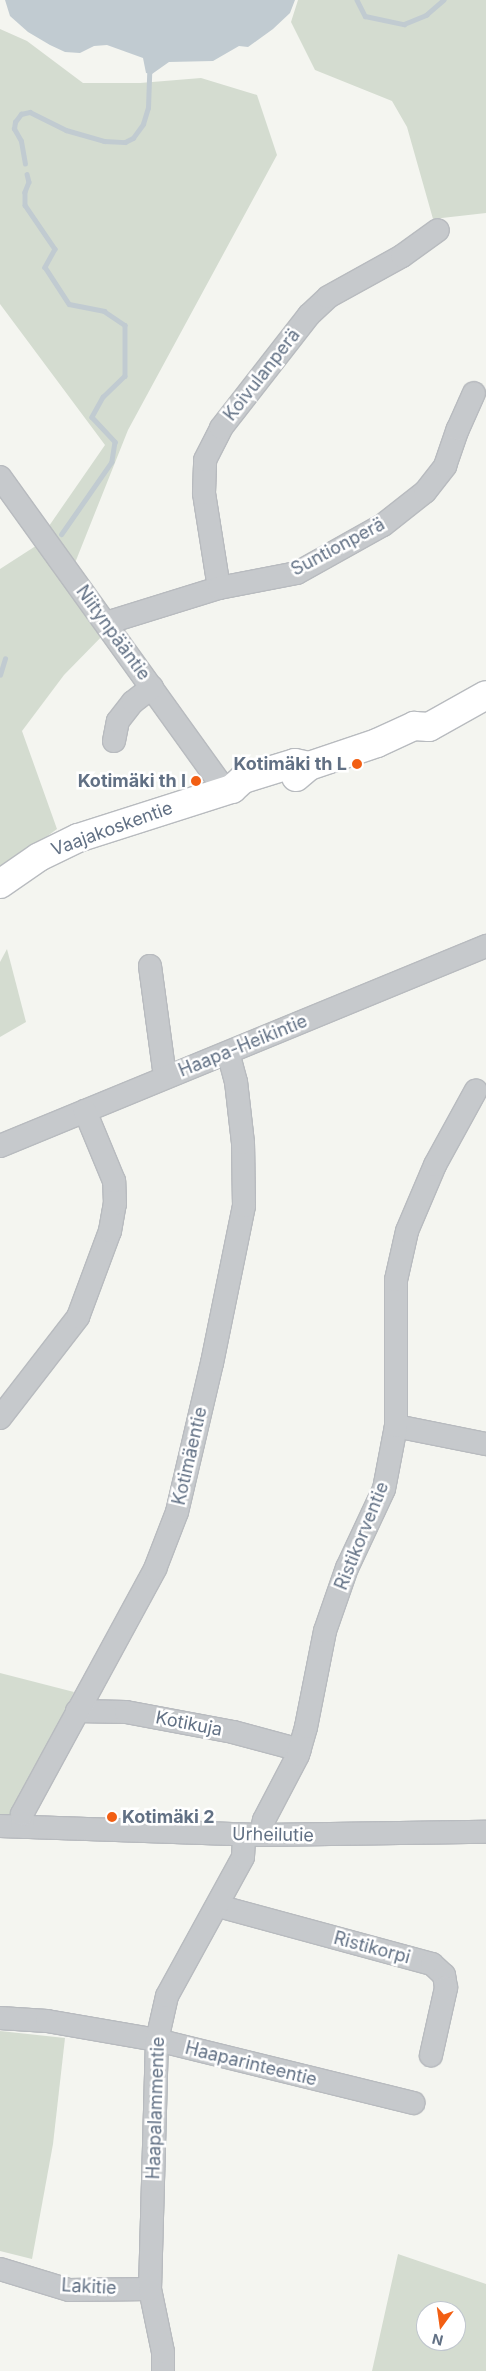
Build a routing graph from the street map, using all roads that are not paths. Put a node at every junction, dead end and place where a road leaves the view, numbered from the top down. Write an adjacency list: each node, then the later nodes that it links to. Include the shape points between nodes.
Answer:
1 (438, 230): 4 (street, Koivulanperä, via 402,256 328,297 309,315 222,428 205,460 204,493)
2 (474, 393): 4 (street, Suntionperä, via 445,466 425,492 383,525 297,573)
3 (0, 477): 5 (street, Niitynpääntie)
4 (219, 588): 5 (street, Suntionperä)
5 (106, 623): 7 (street, Niitynpääntie)
6 (486, 680): 9 (main road, Vaajakoskentie, via 422,715)
7 (152, 687): 10 (street, via 133,702 118,721); 11 (street, Niitynpääntie)
8 (486, 695): 9 (main road, Vaajakoskentie, via 429,727)
9 (414, 726): 11 (main road, Vaajakoskentie, via 377,743 310,766 295,763 243,779)
10 (114, 741)
11 (228, 789): 12 (main road, Vaajakoskentie, via 78,838 39,857)
12 (0, 884)
13 (486, 946): 15 (street, Haapa-Heikintie)
14 (150, 966): 16 (street)
15 (228, 1053): 16 (street, Haapa-Heikintie); 23 (street, Kotimäentie, via 236,1082 243,1143 244,1206 212,1363 174,1520 155,1569)
16 (165, 1077): 18 (street, Haapa-Heikintie)
17 (476, 1090): 21 (street, Ristikorventie, via 435,1165 407,1231 396,1280)
18 (85, 1111): 19 (street, Haapa-Heikintie); 20 (street, via 114,1181 115,1204 110,1231 78,1317)
19 (0, 1146)
20 (0, 1418)
21 (396, 1426): 22 (street); 24 (street, Ristikorventie, via 384,1489 348,1568 325,1631)
22 (486, 1444)
23 (77, 1711): 24 (street, Kotikuja, via 126,1712 233,1732); 26 (street, Kotimäentie, via 22,1814)
24 (300, 1750): 28 (street, Ristikorventie, via 264,1820)
25 (0, 1826): 26 (street, Urheilutie)
26 (23, 1827): 28 (street, Urheilutie)
27 (486, 1832): 28 (street, Urheilutie)
28 (252, 1835): 29 (street, Haapalammentie)
29 (218, 1906): 31 (street, Haapalammentie, via 167,1996); 32 (street, Ristikorpi, via 432,1964 444,1975 446,1988)
30 (0, 2018): 31 (street, Haaparinteentie, via 47,2021)
31 (156, 2040): 33 (street, Haaparinteentie); 35 (street, Haapalammentie)
32 (431, 2055)
33 (413, 2103)
34 (0, 2269): 35 (street, Lakitie, via 69,2290)
35 (150, 2289): 36 (street, Haapalammentie, via 163,2352)
36 (163, 2371)

